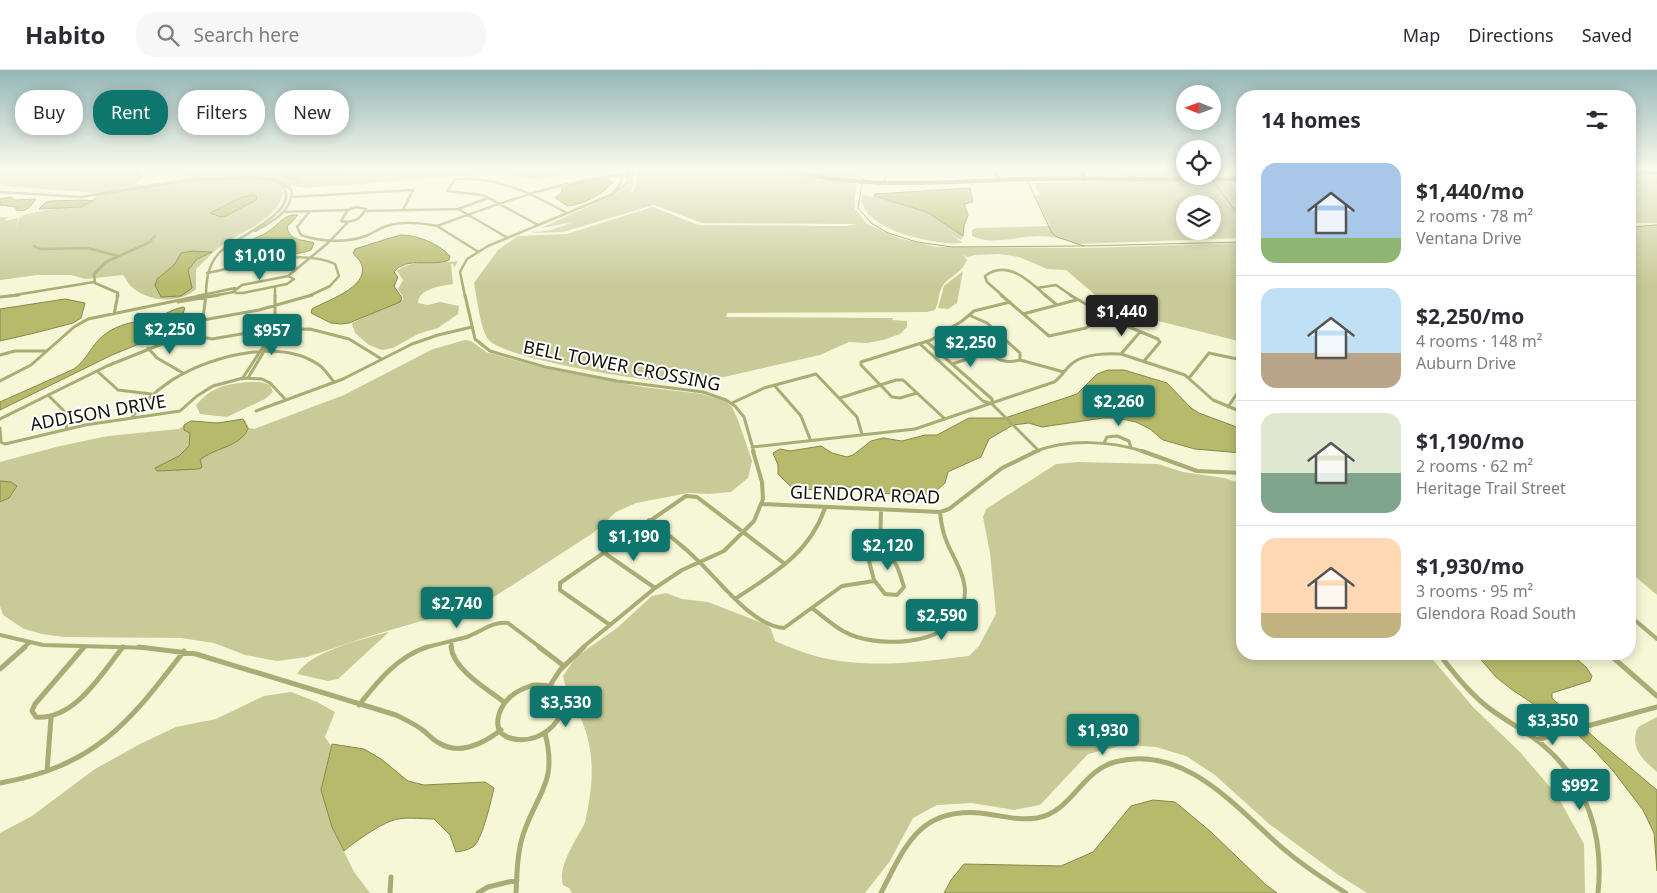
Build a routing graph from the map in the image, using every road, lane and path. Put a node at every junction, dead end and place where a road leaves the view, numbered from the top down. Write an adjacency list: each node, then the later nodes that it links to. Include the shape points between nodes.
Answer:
1 (280, 208): 13 (street)
2 (286, 208): 14 (street)
3 (352, 208): 9 (street)
4 (487, 208): 16 (street)
5 (508, 208): 18 (street)
6 (558, 208): 15 (street)
7 (578, 208): 15 (street, BELL TOWER CROSSING)
8 (458, 209): 10 (street); 16 (street)
9 (347, 210): 11 (street); 17 (street, via 340,220)
10 (403, 210): 12 (street)
11 (310, 211): 14 (street); 22 (street, via 298,225 298,232 311,238)
12 (365, 211): 17 (street, via 358,219)
13 (278, 212): 14 (street); 23 (street)
14 (284, 212): 23 (street)
15 (567, 213): 18 (street, BELL TOWER CROSSING)
16 (468, 215): 19 (street); 21 (street)
17 (348, 222): 22 (street)
18 (538, 225): 21 (street, BELL TOWER CROSSING)
19 (437, 226): 22 (street, via 390,226 359,237); 25 (street)
20 (155, 236): 26 (street, via 150,242)
21 (508, 238): 25 (street, BELL TOWER CROSSING)
22 (332, 239): 27 (street)
23 (236, 241): 28 (street, via 214,258)
24 (34, 246): 26 (street, via 40,249 88,248)
25 (477, 251): 46 (street, BELL TOWER CROSSING, via 460,270)
26 (119, 256): 30 (street, via 98,268)
27 (310, 257): 28 (street); 29 (street); 40 (street, via 334,264 338,269 336,279 314,295)
28 (207, 273): 34 (street)
29 (288, 276): 31 (street, via 294,278 292,282); 33 (street, via 242,285)
30 (94, 282): 35 (street); 41 (street, via 117,292)
31 (275, 287): 33 (street, via 243,293); 40 (street)
32 (1037, 288): 36 (street, via 1056,285); 38 (street, via 1013,271 998,269 986,273 985,280); 39 (street)
33 (235, 290): 34 (street)
34 (206, 296): 37 (street); 45 (street)
35 (0, 297)
36 (1076, 300): 39 (street); 44 (street)
37 (174, 302): 41 (street)
38 (1010, 302): 42 (street); 43 (street)
39 (1057, 305): 42 (street)
40 (276, 306): 45 (street); 47 (street)
41 (114, 314): 54 (street, via 81,322)
42 (1023, 314): 44 (street, via 1053,336 1086,328)
43 (969, 315): 50 (street, via 987,323); 51 (street)
44 (1103, 316): 48 (street)
45 (203, 320): 49 (street)
46 (472, 328): 60 (street, via 422,340); 81 (street, BELL TOWER CROSSING, via 480,345 514,358 593,377 709,393)
47 (275, 329): 49 (street, via 212,339); 55 (street); 57 (street); 60 (street, via 338,335 356,342)
48 (1140, 332): 59 (street); 63 (street, via 1161,341)
49 (186, 334): 53 (street)
50 (1004, 338): 56 (street, via 988,344 986,348); 62 (street, via 1020,353)
51 (927, 342): 52 (street); 64 (street)
52 (920, 344): 74 (street, via 861,362); 82 (street, via 984,401)
53 (148, 348): 65 (street); 67 (street, via 157,358)
54 (46, 351): 58 (street); 71 (street, via 31,365)
55 (264, 352): 57 (street); 68 (street); 72 (street, via 310,360 321,366)
56 (990, 352): 62 (street, via 1002,361); 64 (street)
57 (258, 353): 67 (street, via 217,360); 70 (street)
58 (0, 354)
59 (1121, 354): 63 (street); 66 (street, via 1079,359)
60 (380, 358): 72 (street)
61 (1236, 359): 69 (street, via 1209,353)
62 (1020, 360): 66 (street)
63 (1144, 361): 69 (street)
64 (952, 364): 82 (street, via 992,399)
65 (97, 371): 76 (street, via 118,390); 77 (street)
66 (1064, 372): 82 (street, via 1054,382)
67 (184, 373): 76 (street)
68 (248, 378): 70 (street, ADDISON DRIVE); 80 (street, ADDISON DRIVE, via 270,383)
69 (1188, 378): 83 (street, via 1210,398)
70 (242, 379): 86 (street, ADDISON DRIVE, via 207,389 182,411)
71 (0, 381)
72 (334, 382): 80 (street)
73 (774, 385): 79 (street, via 816,374); 81 (street); 93 (street, via 803,420)
74 (880, 385): 75 (street, via 895,398); 75 (street, via 903,380); 79 (street)
75 (917, 393): 89 (street)
76 (151, 394): 86 (street)
77 (48, 395): 88 (street); 91 (street, via 69,416)
78 (1236, 395): 83 (street)
79 (840, 398): 92 (street, via 857,417)
80 (286, 400): 85 (street)
81 (732, 403): 95 (street, BELL TOWER CROSSING, via 744,417)
82 (992, 404): 87 (street); 89 (street)
83 (1228, 407): 84 (street)
84 (1236, 410)
85 (256, 411)
86 (131, 417): 91 (street, ADDISON DRIVE)
87 (1005, 417): 97 (street)
88 (0, 420)
89 (945, 420): 92 (street, via 915,429)
90 (0, 428): 91 (street, ADDISON DRIVE, via 2,442 6,444)
91 (66, 429)
92 (862, 434): 93 (street)
93 (810, 439): 95 (street)
94 (1104, 443): 96 (street, GLENDORA ROAD); 96 (street, via 1108,438 1120,437 1129,441); 97 (street, GLENDORA ROAD, via 1070,444)
95 (752, 448): 99 (street, BELL TOWER CROSSING, via 762,486)
96 (1131, 448): 98 (street, GLENDORA ROAD, via 1197,471)
97 (1039, 450): 102 (street, GLENDORA ROAD, via 1003,467 949,509)
98 (1236, 473)
99 (762, 504): 100 (street, GLENDORA ROAD); 104 (street)
100 (825, 508): 101 (street, GLENDORA ROAD); 108 (street, via 812,538)
101 (881, 510): 102 (street, GLENDORA ROAD); 106 (street)
102 (940, 512): 112 (street, via 943,535 965,591 959,614 945,628 910,642 870,641 848,634)
103 (649, 520): 104 (street, via 683,498 692,496); 105 (street); 107 (street)
104 (745, 533): 107 (street, via 724,550); 108 (street)
105 (603, 552): 110 (street); 114 (street, via 562,581 559,588)
106 (880, 553): 109 (street, via 869,561); 109 (street, via 894,558 903,589 897,595 887,596)
107 (700, 562): 110 (street); 111 (street)
108 (785, 564): 111 (street)
109 (874, 581): 112 (street, via 842,586)
110 (655, 588): 114 (street)
111 (736, 599): 112 (street, via 778,629)
112 (812, 608)
113 (1636, 621): 116 (street)
114 (610, 625): 124 (street)
115 (0, 635): 118 (street)
116 (1657, 639)
117 (451, 641): 124 (street, via 505,622); 128 (street, via 452,655 458,665); 129 (street, via 423,648 399,662)
118 (29, 643): 119 (street); 125 (street)
119 (84, 647): 120 (street); 131 (street, via 35,704 34,715)
120 (123, 647): 121 (street); 131 (street, via 75,703)
121 (184, 651): 129 (street); 135 (street, via 136,712 117,730 86,752)
122 (1444, 660): 134 (street, via 1486,705)
123 (1616, 660): 127 (street)
124 (564, 666): 126 (street)
125 (0, 669)
126 (549, 687): 128 (street, via 523,688); 133 (street, via 561,696 564,708 559,720)
127 (1657, 696)
128 (504, 702): 132 (street, via 498,718)
129 (359, 705): 132 (street, via 408,720 448,748 475,745)
130 (1657, 707): 134 (street)
131 (51, 718): 135 (street)
132 (501, 730): 133 (street, via 512,738 523,740)
133 (545, 733): 138 (street, via 549,750 549,780 524,833)
134 (1536, 740): 144 (street, via 1551,752 1572,778 1591,811 1596,826)
135 (47, 771): 136 (street)
136 (0, 783)
137 (391, 877): 139 (street)
138 (517, 880): 140 (street, via 493,885); 141 (street)
139 (390, 893)
140 (478, 893)
141 (516, 893)
142 (881, 893): 143 (street, via 916,830 937,816 961,812 1024,818 1047,816 1070,802 1092,775 1103,767 1112,762 1137,759 1166,762 1198,776 1298,861)
143 (1346, 893)
144 (1598, 893)

